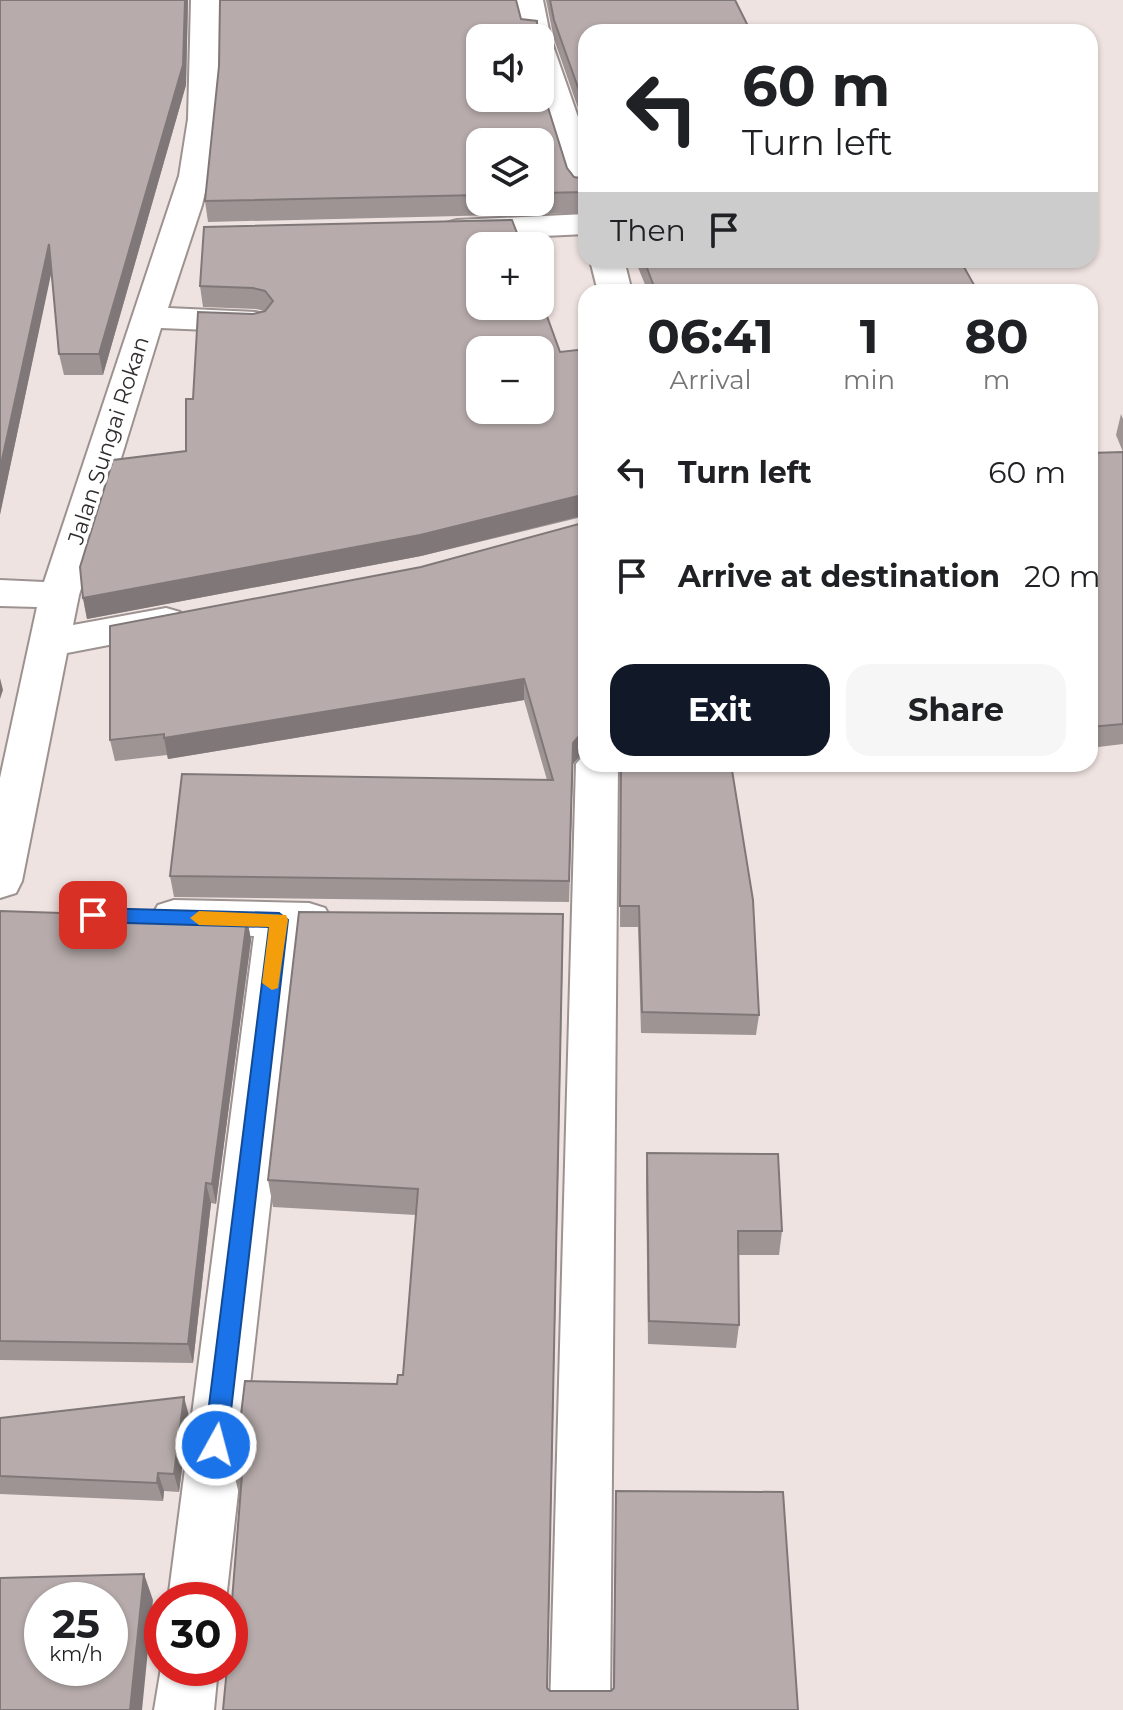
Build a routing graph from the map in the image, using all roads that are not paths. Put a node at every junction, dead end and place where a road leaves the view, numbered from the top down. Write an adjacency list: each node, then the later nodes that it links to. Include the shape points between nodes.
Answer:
1 (205, 0): 8 (street, Jalan Sungai Rokan, via 202,149 189,234)
2 (529, 0): 3 (street)
3 (535, 24)
4 (554, 89): 5 (street)
5 (578, 162)
6 (578, 224): 7 (street)
7 (420, 232)
8 (147, 317): 9 (street); 11 (street, Jalan Sungai Rokan)
9 (255, 322)
10 (0, 593): 11 (street)
11 (59, 595): 13 (street, Jalan Sungai Rokan)
12 (206, 613): 13 (street)
13 (51, 643): 15 (street, Jalan Sungai Rokan)
14 (596, 772): 22 (street, via 577,922)
15 (0, 881)
16 (139, 916): 17 (street)
17 (279, 920): 18 (street); 19 (street)
18 (357, 921)
19 (199, 1582)
20 (187, 1686): 21 (street)
21 (184, 1710)
22 (580, 1710)

